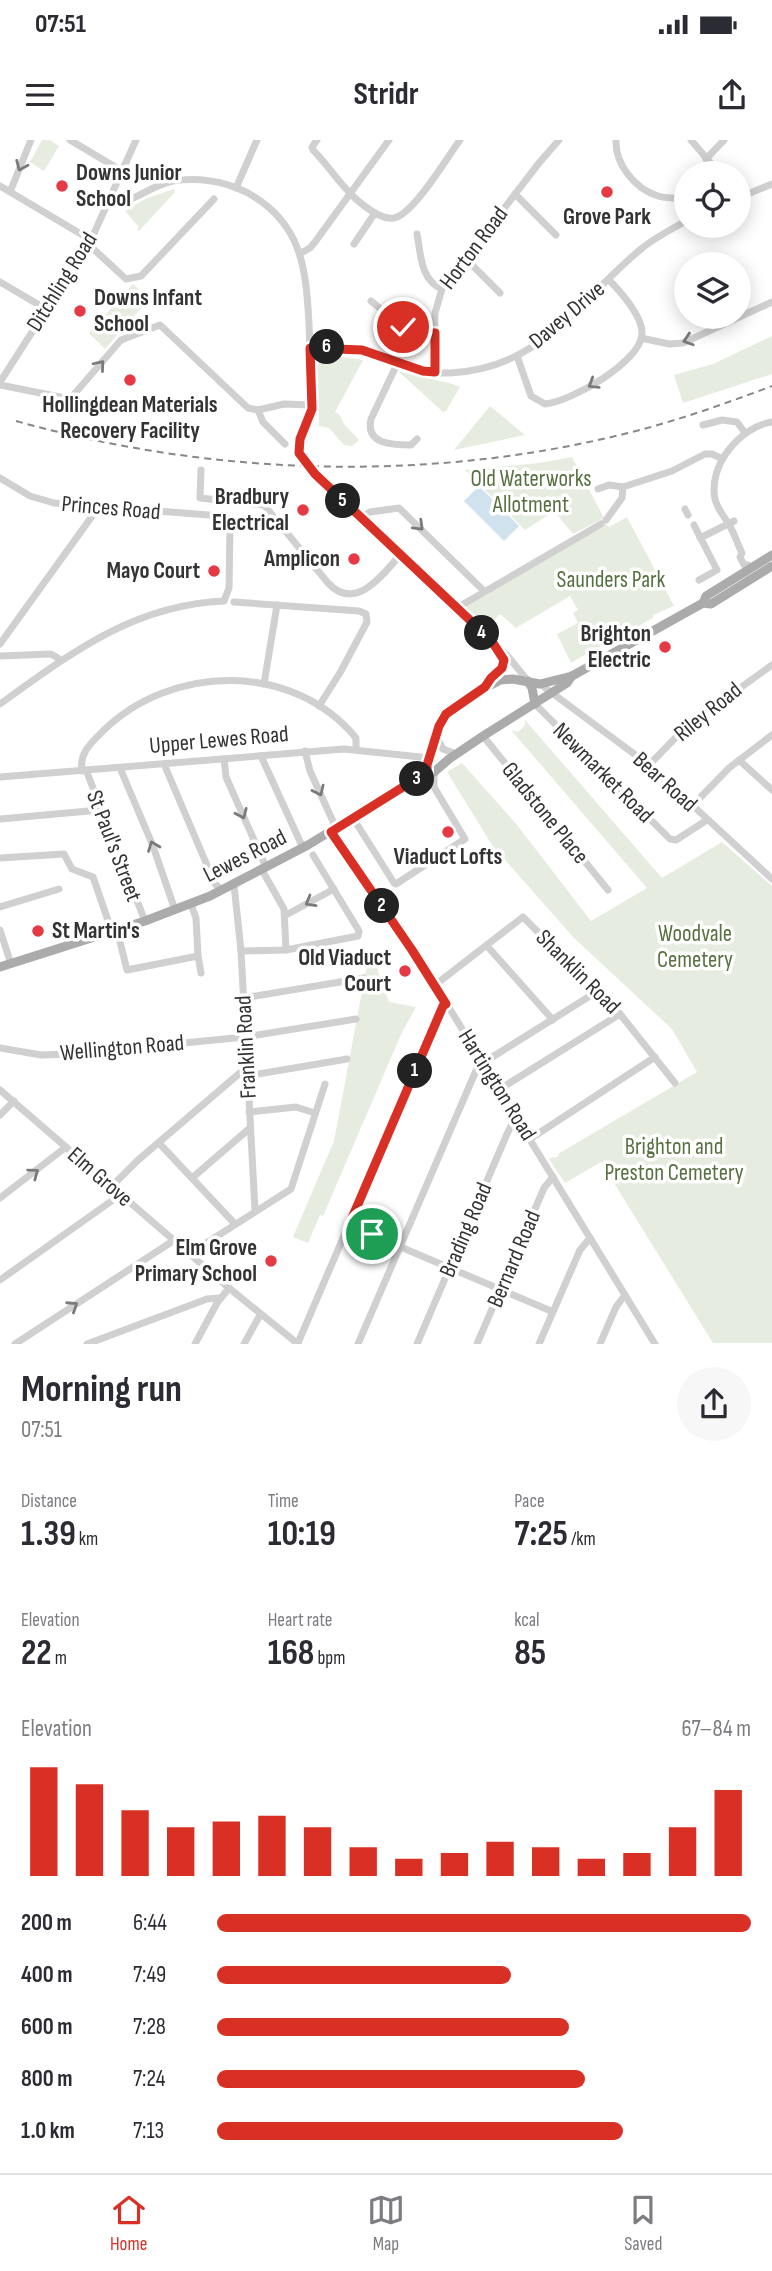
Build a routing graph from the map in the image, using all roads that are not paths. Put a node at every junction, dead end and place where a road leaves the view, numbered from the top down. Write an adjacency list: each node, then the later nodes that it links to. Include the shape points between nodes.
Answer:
1 (31, 140): 17 (street, one-way to 17)
2 (70, 140): 13 (street)
3 (136, 140): 13 (street, Ditchling Road)
4 (257, 140): 16 (street)
5 (317, 140): 18 (street, via 313,150)
6 (389, 140): 18 (street)
7 (460, 140): 24 (street, via 405,213 393,218)
8 (559, 140): 20 (street, Horton Road)
9 (616, 140): 22 (street, via 621,163 636,183 656,195)
10 (691, 140): 12 (street)
11 (724, 140): 12 (street)
12 (706, 159)
13 (122, 171): 21 (street, Ditchling Road)
14 (772, 184): 19 (street)
15 (0, 186): 17 (street)
16 (236, 188): 21 (street, via 187,179 154,186 125,202); 30 (street, via 279,219)
17 (10, 192): 28 (street)
18 (350, 193): 24 (street); 30 (street, via 315,242)
19 (751, 193)
20 (515, 194): 27 (street); 31 (street, Horton Road)
21 (111, 197): 28 (street, Ditchling Road)
22 (674, 198)
23 (214, 200): 28 (street, via 135,279 125,279)
24 (375, 213): 29 (street)
25 (674, 228): 32 (street, Davey Drive, via 642,248)
26 (417, 234): 34 (street, via 425,275)
27 (556, 235)
28 (89, 242): 38 (street, Ditchling Road)
29 (354, 244)
30 (301, 253): 41 (street)
31 (465, 258): 34 (street, Horton Road); 35 (street)
32 (609, 280): 40 (street, via 631,306); 42 (street, Davey Drive, via 565,323)
33 (0, 282): 38 (street)
34 (442, 289): 39 (street, Horton Road)
35 (500, 293)
36 (371, 302): 39 (street, via 410,330)
37 (772, 302): 40 (street, one-way to 40, via 681,344)
38 (46, 309): 45 (street, Ditchling Road)
39 (435, 333): 46 (street, Horton Road)
40 (642, 338): 42 (street, one-way to 42, via 628,358 602,379 549,404 531,396)
41 (310, 348): 44 (street, Davey Drive, via 362,350); 48 (street)
42 (517, 356): 46 (street, Davey Drive, via 483,369)
43 (0, 360): 45 (street)
44 (398, 362): 46 (street, Davey Drive); 53 (street, via 370,427 385,444 411,445)
45 (11, 365): 47 (street, Ditchling Road)
46 (435, 372)
47 (0, 383): 49 (street, one-way to 49, via 70,399 121,340 160,325 248,408)
48 (312, 405): 49 (street, via 284,404); 61 (street, via 298,447 301,458)
49 (258, 410): 54 (street, via 263,422)
50 (772, 422): 52 (street)
51 (703, 425): 52 (street, via 737,422)
52 (745, 433): 55 (street)
53 (417, 439)
54 (285, 444)
55 (723, 460): 58 (street, via 705,454); 62 (street, via 714,494 717,507)
56 (201, 470): 65 (street, via 200,498 264,505 340,592 366,590)
57 (0, 478): 60 (street, Princes Road, via 44,501)
58 (624, 487): 59 (street); 70 (street, via 622,498 604,522)
59 (598, 489)
60 (98, 508): 75 (street); 77 (street, Princes Road, via 228,519 229,588 224,601 146,615)
61 (361, 518): 65 (street); 70 (street, one-way to 70, via 370,512 399,508)
62 (731, 522): 64 (street); 68 (street)
63 (694, 525): 64 (street)
64 (700, 538): 69 (street, via 718,570)
65 (400, 555): 73 (street)
66 (772, 555): 68 (main road, Lewes Road)
67 (772, 566): 68 (main road, Lewes Road)
68 (751, 570): 79 (main road, Lewes Road, via 711,604 703,603)
69 (699, 580)
70 (484, 591): 73 (street)
71 (234, 602): 72 (street)
72 (277, 605): 81 (street); 87 (street, via 366,613 367,622)
73 (455, 608): 74 (street)
74 (491, 640): 80 (street); 83 (street, via 503,664)
75 (0, 644)
76 (0, 656): 77 (street, via 51,654)
77 (61, 660): 85 (street)
78 (772, 665): 98 (street, Riley Road, via 686,727)
79 (572, 676): 82 (main road, Lewes Road); 84 (main road, Lewes Road)
80 (528, 681): 82 (main road, Lewes Road); 83 (main road, Lewes Road, via 502,680); 86 (main road)
81 (264, 684): 87 (street); 100 (street, via 216,680 156,696 99,735 81,758)
82 (540, 684): 84 (street, Bear Road)
83 (485, 687): 89 (main road, Lewes Road, via 446,714)
84 (551, 694): 86 (main road, Lewes Road); 98 (street, Bear Road)
85 (0, 704)
86 (535, 704): 90 (main road, Lewes Road); 108 (street, Newmarket Road, via 673,841)
87 (319, 706): 91 (street, via 355,736)
88 (772, 735): 96 (street)
89 (436, 736): 94 (main road, Lewes Road); 94 (street)
90 (483, 736): 94 (main road, Lewes Road); 119 (street, Gladstone Place)
91 (356, 749): 92 (street, Upper Lewes Road); 94 (street, Upper Lewes Road)
92 (305, 751): 93 (street, Upper Lewes Road); 109 (street, Hartington Road, one-way to 109)
93 (261, 756): 95 (street, Upper Lewes Road); 110 (street)
94 (444, 757): 101 (main road, Lewes Road); 101 (main road, Lewes Road)
95 (224, 760): 97 (street, Upper Lewes Road); 113 (street, one-way to 113, via 226,777)
96 (739, 760): 103 (street); 104 (street)
97 (164, 764): 99 (street, Upper Lewes Road); 118 (street, via 215,884)
98 (649, 765): 104 (street, Bear Road)
99 (120, 768): 100 (street, Upper Lewes Road); 122 (street, one-way to 99)
100 (84, 771): 102 (street, Upper Lewes Road); 105 (street, St Paul's Street)
101 (431, 772): 106 (main road, Lewes Road); 106 (street, via 434,787 465,839 396,884)
102 (0, 777)
103 (772, 790)
104 (692, 806): 108 (street, Bear Road)
105 (100, 810): 107 (street); 124 (street, St Paul's Street)
106 (353, 818): 109 (main road, Lewes Road)
107 (0, 819)
108 (707, 820): 114 (street, Bear Road)
109 (334, 830): 110 (main road, Lewes Road); 135 (street, Hartington Road)
110 (303, 848): 113 (main road, Lewes Road)
111 (313, 855): 117 (street)
112 (0, 858): 125 (street, via 63,853 72,869 93,877)
113 (264, 869): 115 (main road, Lewes Road); 123 (street)
114 (772, 879)
115 (234, 885): 118 (main road, Lewes Road); 129 (street, Franklin Road)
116 (59, 889): 121 (street)
117 (334, 889): 123 (street, one-way to 123); 128 (street, via 359,935)
118 (222, 890): 120 (main road, Lewes Road)
119 (608, 890)
120 (191, 904): 122 (main road, Lewes Road); 130 (street)
121 (0, 907)
122 (175, 910): 124 (main road, Lewes Road)
123 (286, 915): 128 (street)
124 (145, 921): 125 (main road, Lewes Road)
125 (113, 929): 130 (street, via 129,970); 131 (main road, Lewes Road)
126 (0, 930): 131 (street)
127 (487, 946): 135 (street, Shanklin Road); 136 (street, Shanklin Road, via 524,918); 141 (street)
128 (286, 950): 129 (street)
129 (242, 951): 137 (street, Franklin Road)
130 (198, 956): 133 (street)
131 (11, 964): 132 (main road, Lewes Road)
132 (0, 967)
133 (201, 973)
134 (364, 978): 137 (street)
135 (435, 985): 138 (street, Hartington Road)
136 (598, 991): 139 (street, Shanklin Road); 141 (street)
137 (243, 998): 142 (street, Franklin Road)
138 (446, 1004): 146 (street, Hartington Road); 168 (street)
139 (620, 1014): 144 (street, Shanklin Road); 150 (street)
140 (356, 1019): 142 (street, Wellington Road)
141 (553, 1020): 146 (street)
142 (244, 1037): 143 (street, Wellington Road, via 70,1054); 147 (street, Franklin Road)
143 (0, 1048)
144 (655, 1057): 148 (street, Shanklin Road); 158 (street)
145 (346, 1059): 147 (street)
146 (484, 1063): 150 (street, Hartington Road); 171 (street, via 474,1072)
147 (247, 1073): 153 (street, Franklin Road); 159 (street, via 242,1072)
148 (675, 1083)
149 (325, 1084): 154 (street)
150 (500, 1089): 156 (street, Hartington Road)
151 (0, 1090): 152 (street, Elm Grove)
152 (14, 1101): 155 (street); 160 (street, Elm Grove)
153 (249, 1112): 154 (street, via 296,1107); 157 (street, Franklin Road)
154 (315, 1113): 166 (street, via 291,1189)
155 (0, 1115)
156 (517, 1119): 158 (street, Hartington Road); 173 (street, Brading Road)
157 (250, 1128): 162 (street); 166 (street, Franklin Road)
158 (530, 1139): 161 (street, Hartington Road)
159 (159, 1143): 162 (street); 163 (street)
160 (66, 1147): 163 (street, Elm Grove); 165 (street, one-way to 160)
161 (554, 1177): 169 (street, Hartington Road); 176 (street, Bernard Road, via 544,1188)
162 (192, 1178): 167 (street)
163 (111, 1187): 164 (street, Elm Grove)
164 (120, 1195): 170 (street, Elm Grove); 174 (street)
165 (0, 1198)
166 (255, 1210): 167 (street)
167 (234, 1223): 172 (street)
168 (349, 1225): 171 (street); 181 (street)
169 (590, 1238): 177 (street, Hartington Road); 179 (street)
170 (173, 1241): 172 (street, Elm Grove); 182 (street, one-way to 170)
171 (399, 1246): 173 (street); 186 (street)
172 (189, 1254): 175 (street, Elm Grove)
173 (450, 1268): 176 (street); 187 (street, Brading Road)
174 (0, 1279)
175 (229, 1288): 178 (street); 180 (street, Elm Grove)
176 (500, 1290): 179 (street); 188 (street, Bernard Road)
177 (625, 1295): 190 (street); 191 (street, Hartington Road)
178 (220, 1298): 183 (street); 184 (street)
179 (551, 1311): 189 (street)
180 (260, 1315): 181 (street, Elm Grove); 185 (street)
181 (295, 1342)
182 (15, 1343)
183 (87, 1343)
184 (195, 1343)
185 (244, 1343)
186 (358, 1343)
187 (417, 1343)
188 (477, 1343)
189 (539, 1343)
190 (600, 1343)
191 (655, 1343)

